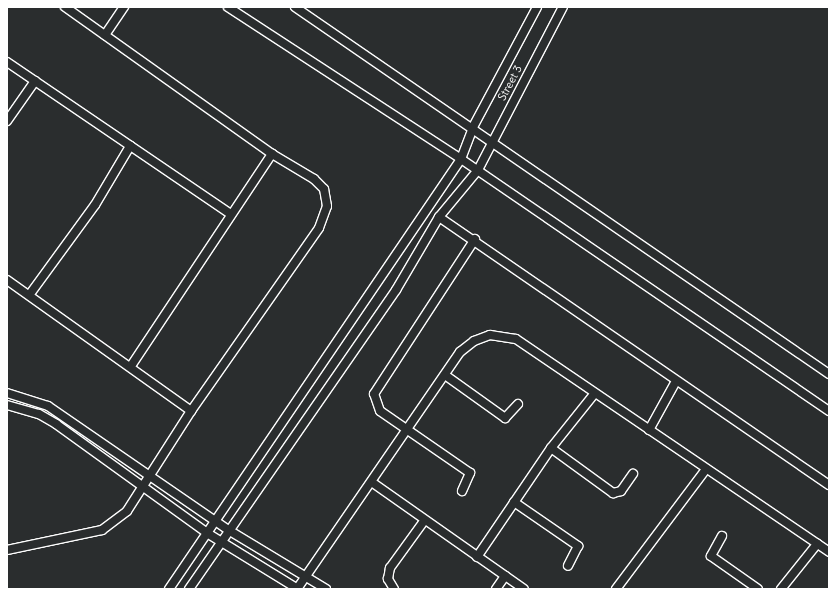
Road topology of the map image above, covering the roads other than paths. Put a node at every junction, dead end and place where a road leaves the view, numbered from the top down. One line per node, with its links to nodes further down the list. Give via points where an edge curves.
1 (65, 7): 7 (street)
2 (124, 7): 7 (street)
3 (228, 7): 15 (street)
4 (295, 7): 11 (street)
5 (537, 7): 11 (street, Street 3)
6 (563, 7): 12 (street, Street 3)
7 (105, 35): 14 (street)
8 (7, 62): 9 (street)
9 (35, 81): 10 (street); 13 (street)
10 (7, 121)
11 (473, 127): 12 (street); 15 (street, Street 3)
12 (493, 140): 16 (street, Street 3); 23 (street)
13 (130, 146): 17 (street); 21 (street, via 95,205)
14 (272, 154): 17 (street); 30 (street, via 314,179 324,189 327,206 325,217)
15 (461, 159): 16 (street); 43 (street, Street 3)
16 (478, 170): 18 (street, Street 3); 31 (street)
17 (231, 214): 22 (street)
18 (439, 217): 19 (street); 45 (street, Street 3, via 396,290)
19 (475, 239): 25 (street); 33 (street, via 376,388 374,400 380,411)
20 (7, 280): 21 (street)
21 (30, 294): 22 (street, via 66,324)
22 (131, 366): 30 (street)
23 (829, 374)
24 (445, 375): 26 (street, via 466,346 482,337 499,335 516,339); 28 (street, via 505,418); 33 (street)
25 (676, 381): 32 (street); 39 (street)
26 (595, 392): 32 (street); 34 (street)
27 (7, 393): 37 (street, via 48,406)
28 (518, 404)
29 (7, 405): 40 (street, via 39,414 56,424)
30 (191, 411): 37 (street)
31 (829, 411)
32 (649, 430): 35 (street)
33 (407, 432): 38 (street); 41 (street, via 470,473)
34 (551, 448): 36 (street, via 613,493 622,491); 42 (street)
35 (706, 469): 49 (street); 63 (street)
36 (633, 474)
37 (149, 476): 40 (street); 43 (street)
38 (373, 483): 44 (street); 54 (street)
39 (829, 485)
40 (144, 486): 46 (street); 50 (street, via 127,511 102,530)
41 (462, 491)
42 (514, 502): 52 (street); 53 (street, via 578,546)
43 (215, 521): 45 (street); 46 (street, Street 3)
44 (424, 521): 52 (street); 60 (street, via 390,568 388,579)
45 (230, 531): 48 (street, Street 3); 54 (street)
46 (207, 533): 48 (street); 56 (street, Street 3)
47 (722, 536): 64 (street, via 711,556)
48 (221, 542): 57 (street, Street 3); 58 (street)
49 (817, 544): 51 (street); 65 (street)
50 (7, 550)
51 (829, 552)
52 (477, 557): 55 (street)
53 (568, 566)
54 (306, 575): 58 (street); 59 (street)
55 (506, 576): 61 (street); 62 (street)
56 (169, 589)
57 (189, 589)
58 (297, 589)
59 (326, 589)
60 (394, 589)
61 (496, 589)
62 (524, 589)
63 (616, 589)
64 (758, 589)
65 (781, 589)

